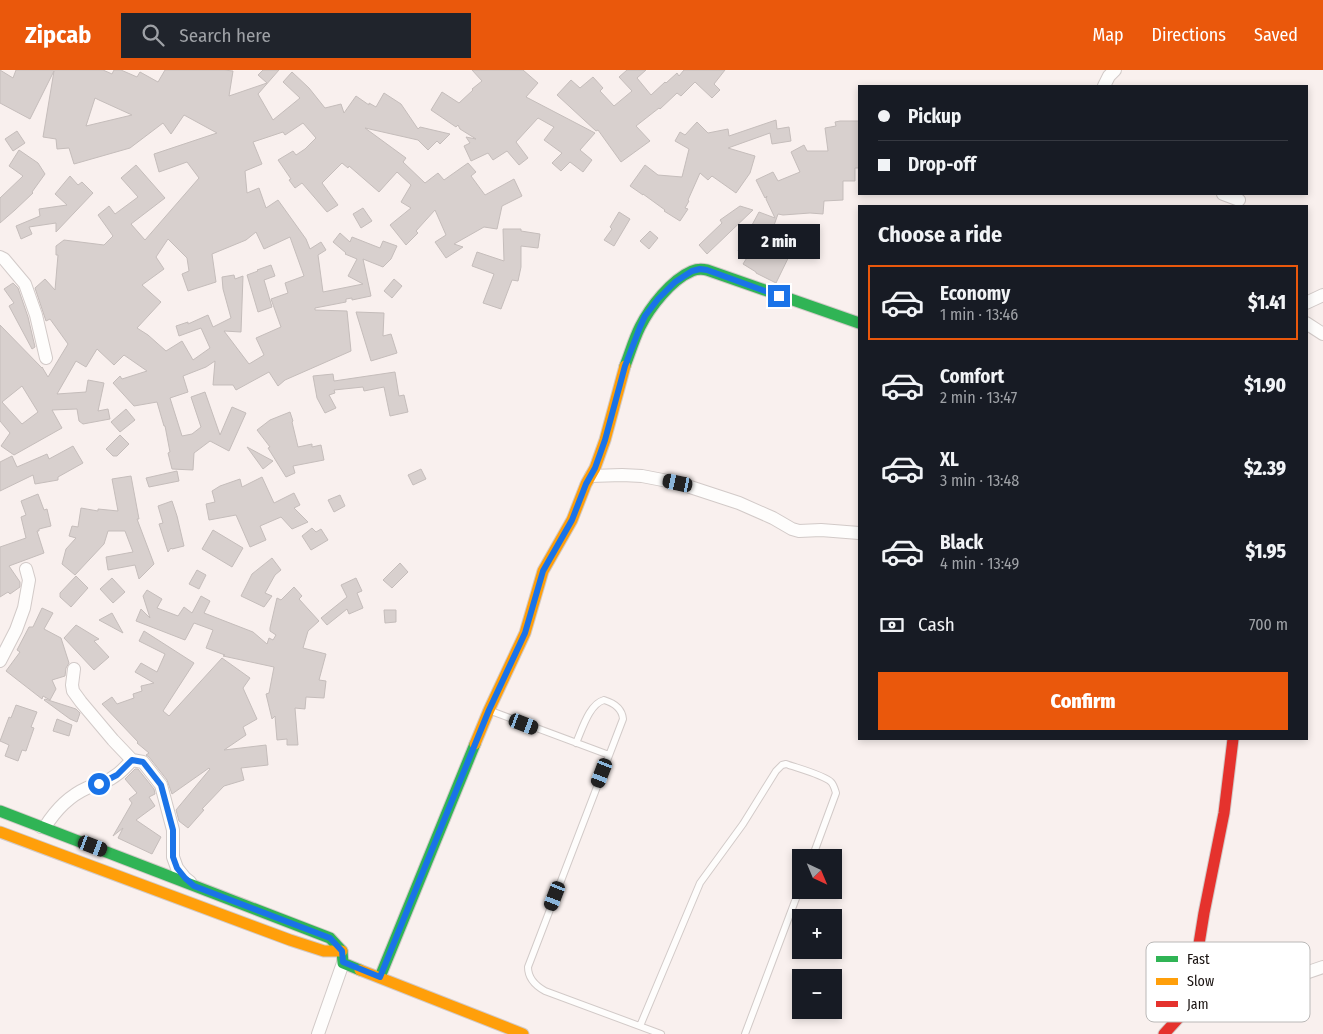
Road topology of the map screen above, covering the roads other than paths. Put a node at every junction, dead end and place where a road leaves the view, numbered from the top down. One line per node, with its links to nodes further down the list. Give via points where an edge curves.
1 (1115, 70): 2 (street)
2 (1104, 85)
3 (1226, 195): 4 (street)
4 (1239, 200)
5 (0, 256): 11 (street, via 25,284)
6 (1323, 295): 7 (street)
7 (1308, 302)
8 (858, 323): 12 (street, via 707,270 692,271 683,276 666,290 645,316 627,358 605,440)
9 (1308, 324): 10 (street)
10 (1323, 334)
11 (46, 358)
12 (591, 476): 13 (street, via 642,476 678,483 739,504 799,531); 17 (street, via 572,520 543,571 525,633)
13 (858, 533)
14 (26, 570): 15 (street, via 29,580 24,608)
15 (0, 661)
16 (74, 669): 21 (street, via 73,691)
17 (489, 710): 19 (lane); 33 (street)
18 (1233, 740): 29 (street, via 1224,813)
19 (576, 744): 20 (lane); 20 (lane, via 591,710 604,700 622,712)
20 (609, 755): 35 (lane, via 528,972 533,982 545,991)
21 (132, 760): 24 (street, via 109,780 70,798 45,827); 27 (street, via 143,762 161,785 173,830 173,857 177,868)
22 (0, 811): 23 (street)
23 (16, 817): 24 (street); 25 (street)
24 (41, 827): 27 (street)
25 (4, 833): 30 (street)
26 (815, 849): 35 (lane, via 836,794 834,788 825,778 782,765 700,883)
27 (194, 886): 30 (street, via 330,938)
28 (796, 899): 39 (lane)
29 (1200, 942)
30 (343, 957): 33 (street); 36 (street)
31 (1323, 967): 32 (street)
32 (1310, 971)
33 (380, 977): 37 (street)
34 (1175, 1022): 40 (street)
35 (640, 1026): 38 (lane)
36 (318, 1034)
37 (523, 1034)
38 (661, 1034)
39 (745, 1034)
40 (1164, 1034)

